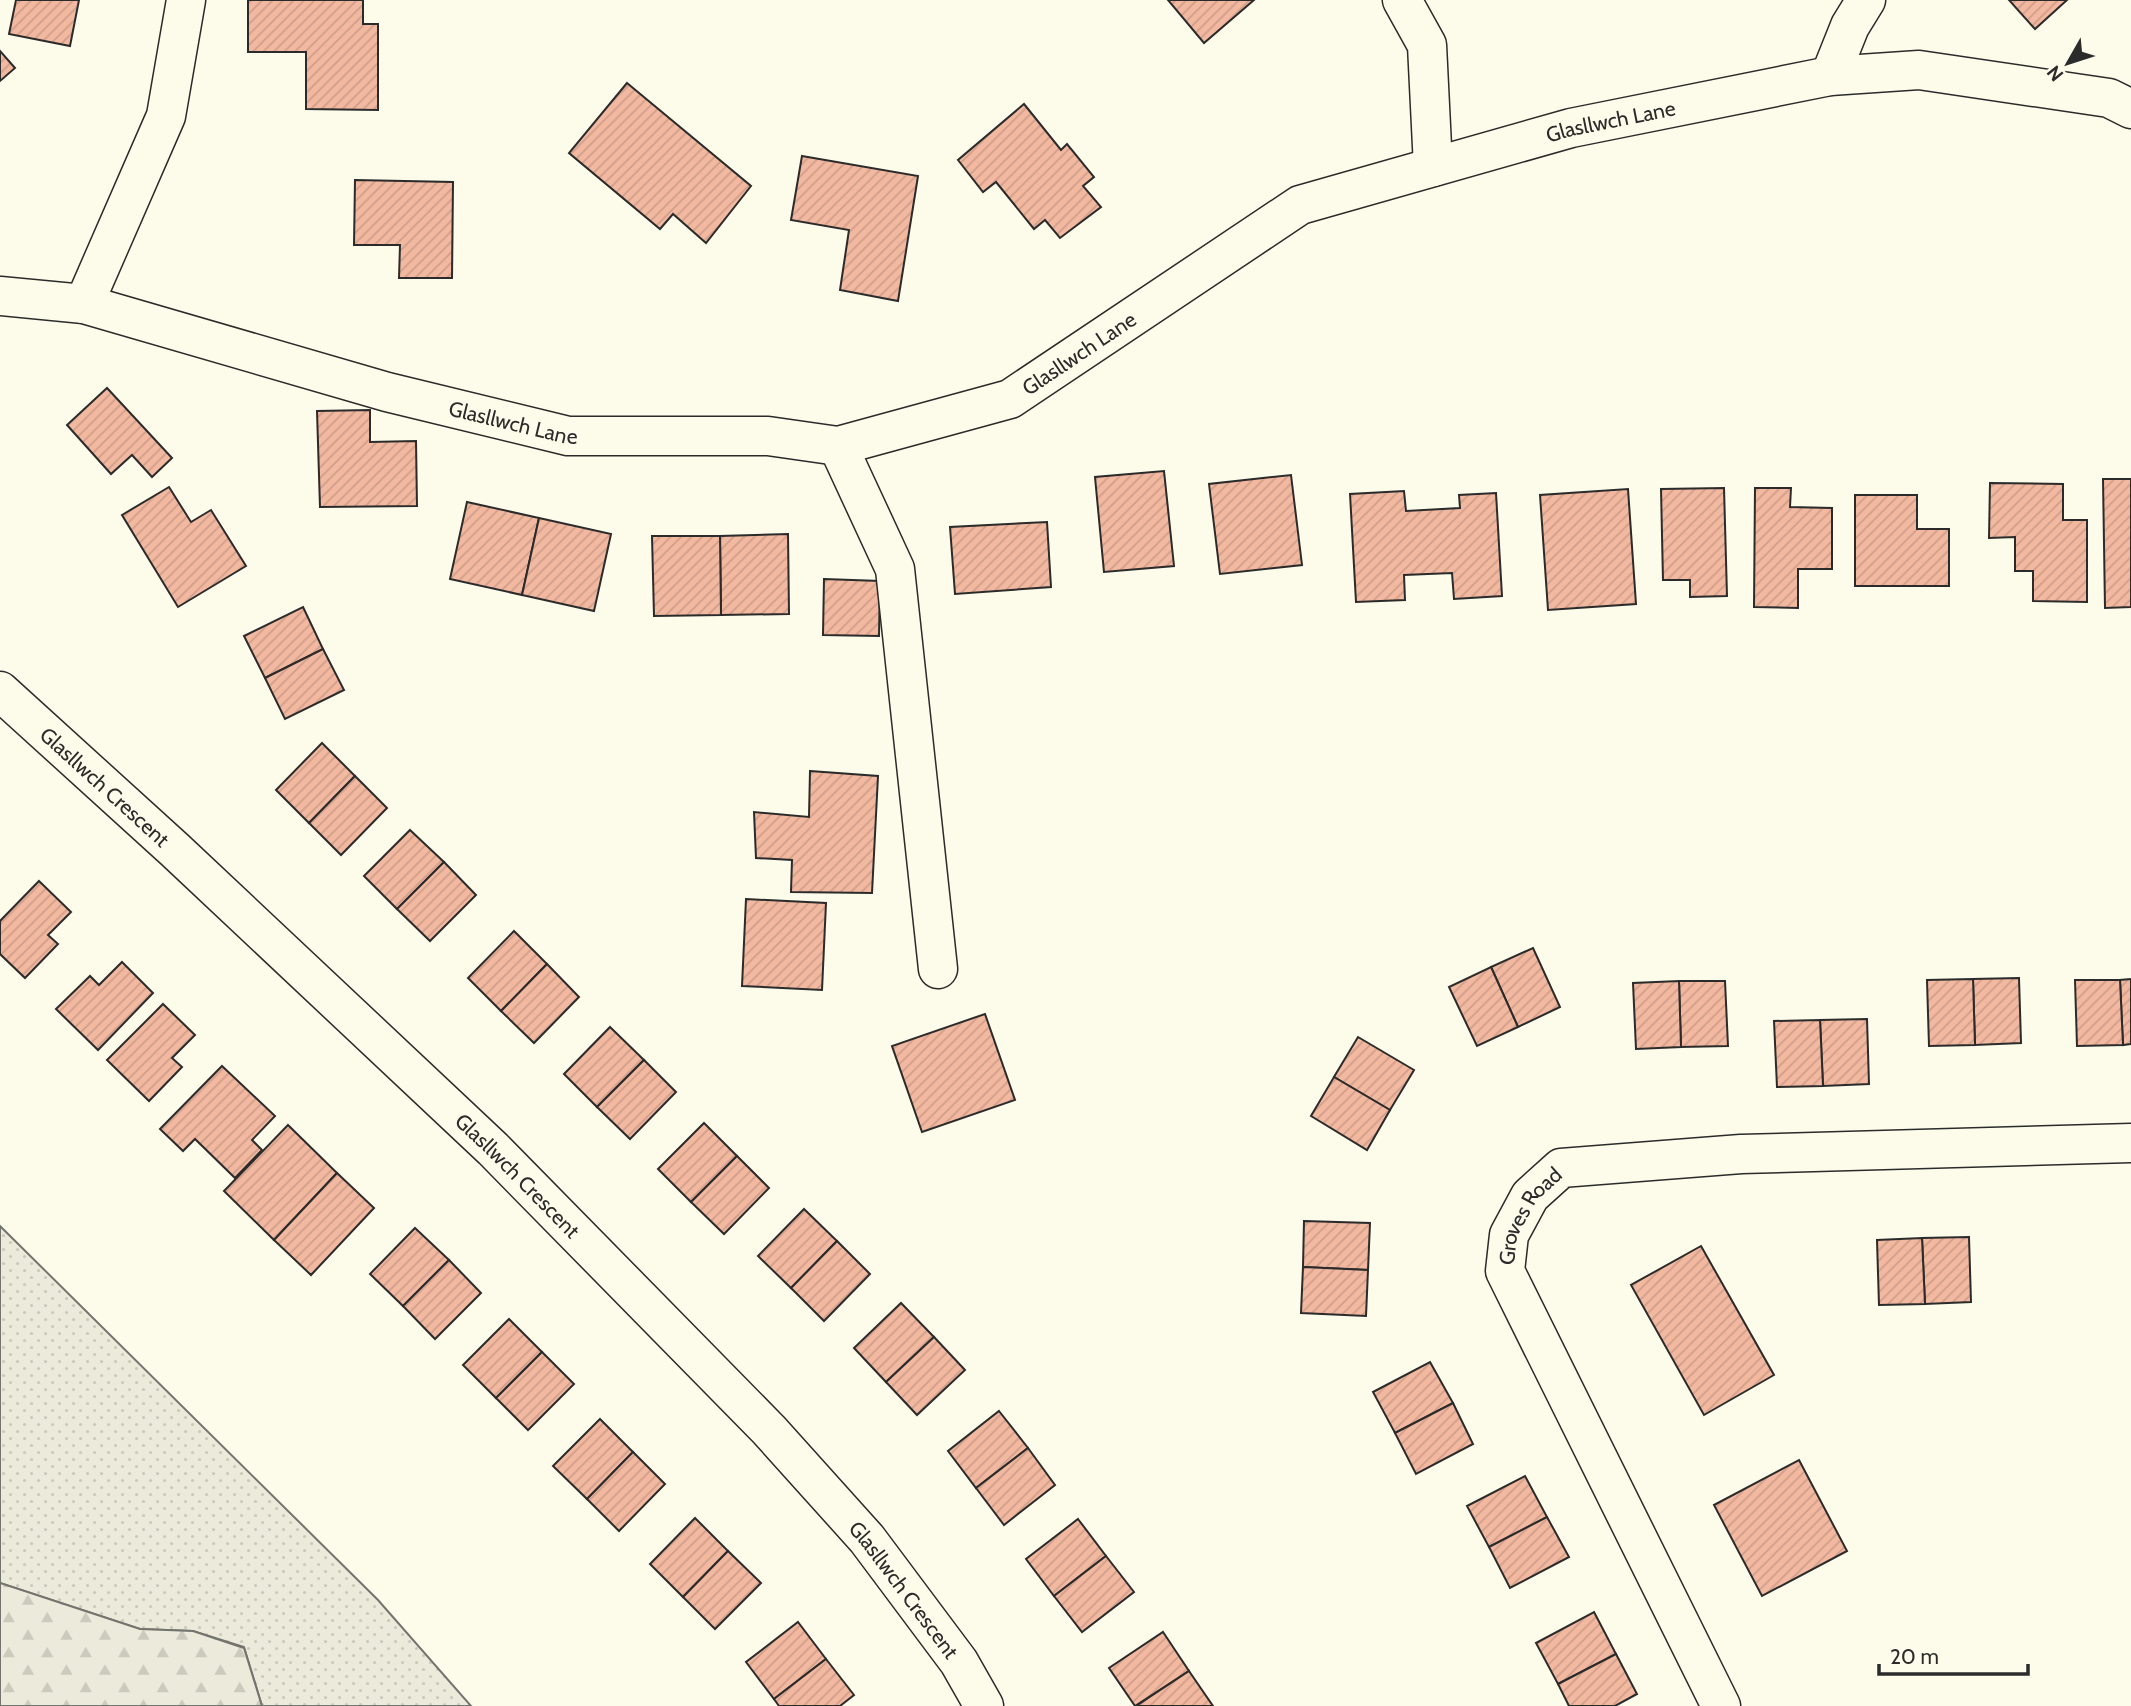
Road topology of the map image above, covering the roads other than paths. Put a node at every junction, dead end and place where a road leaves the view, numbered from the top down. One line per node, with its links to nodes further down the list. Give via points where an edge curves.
1 (187, 0): 8 (street, via 166,116)
2 (1402, 0): 6 (street, via 1427,45)
3 (1866, 0): 4 (street)
4 (1830, 76): 5 (street, Glasllwch Lane, via 1919,70 2109,98); 6 (street, Glasllwch Lane, via 1571,128)
5 (2131, 109)
6 (1433, 167): 9 (street, Glasllwch Lane, via 1300,205 1010,399)
7 (0, 296): 8 (street, Glasllwch Lane)
8 (84, 304): 9 (street, Glasllwch Lane, via 387,392 568,436 768,436)
9 (838, 446): 11 (street, via 895,569)
10 (0, 691): 13 (street, Glasllwch Crescent, via 493,1149 769,1430 867,1539 959,1662)
11 (937, 969)
12 (2131, 1143): 14 (street, Groves Road, via 1741,1154 1561,1168 1530,1196 1509,1235 1505,1271)
13 (984, 1706)
14 (1721, 1706)

